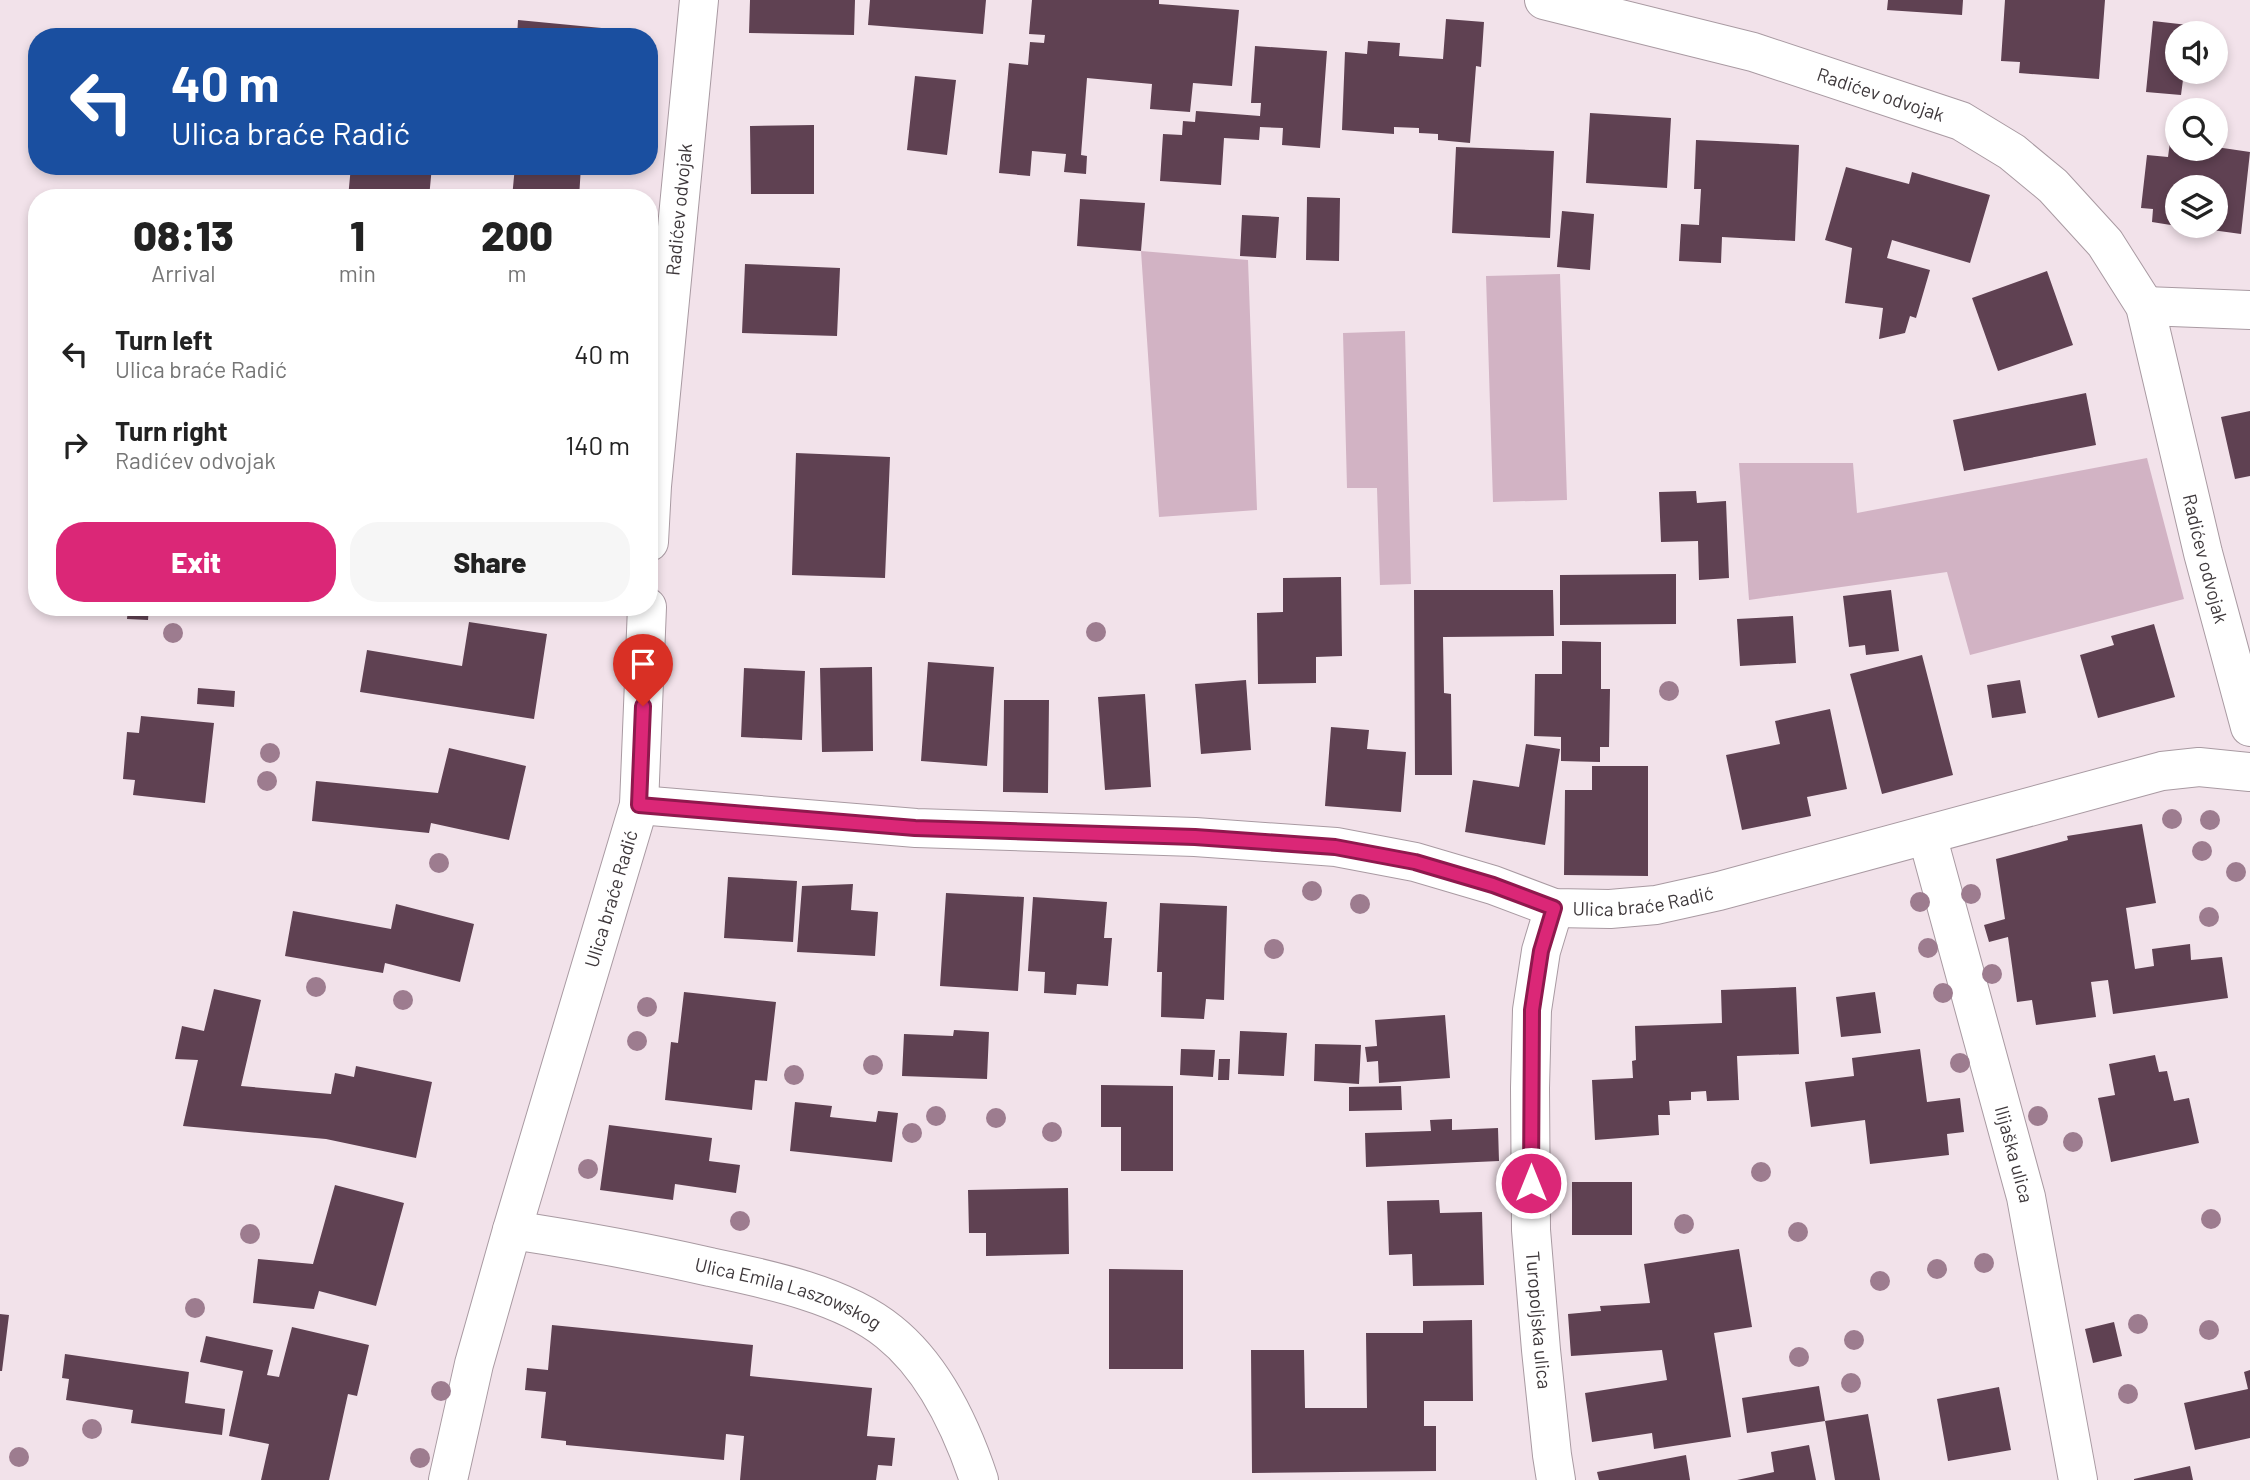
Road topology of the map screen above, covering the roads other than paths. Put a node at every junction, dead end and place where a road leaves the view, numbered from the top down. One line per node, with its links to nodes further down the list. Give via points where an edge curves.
1 (699, 0): 5 (street, Radićev odvojak)
2 (1544, 0): 3 (street, Radićev odvojak, via 1753,52 1961,121 2012,152 2053,186 2105,243)
3 (2145, 306): 4 (street); 7 (street, Radićev odvojak)
4 (2250, 310)
5 (658, 421)
6 (647, 616): 9 (street)
7 (2250, 727)
8 (2250, 772): 10 (street, Ulica braće Radić, via 2162,771)
9 (639, 805): 11 (street, Ulica braće Radić, via 915,828 1195,837 1335,847 1415,862); 12 (street, Ulica braće Radić)
10 (1927, 835): 11 (street, Ulica braće Radić, via 1656,905); 16 (street, Ilijaška ulica, via 2026,1197)
11 (1554, 908): 15 (street, Turopoljska ulica, via 1541,951 1532,1010 1530,1088 1531,1230)
12 (512, 1230): 13 (street, Ulica braće Radić, via 474,1364); 14 (street, Ulica Emila Laszowskog, via 659,1255 773,1281 838,1303 888,1331 914,1355 957,1424)
13 (448, 1480)
14 (979, 1480)
15 (1556, 1480)
16 (2078, 1480)

